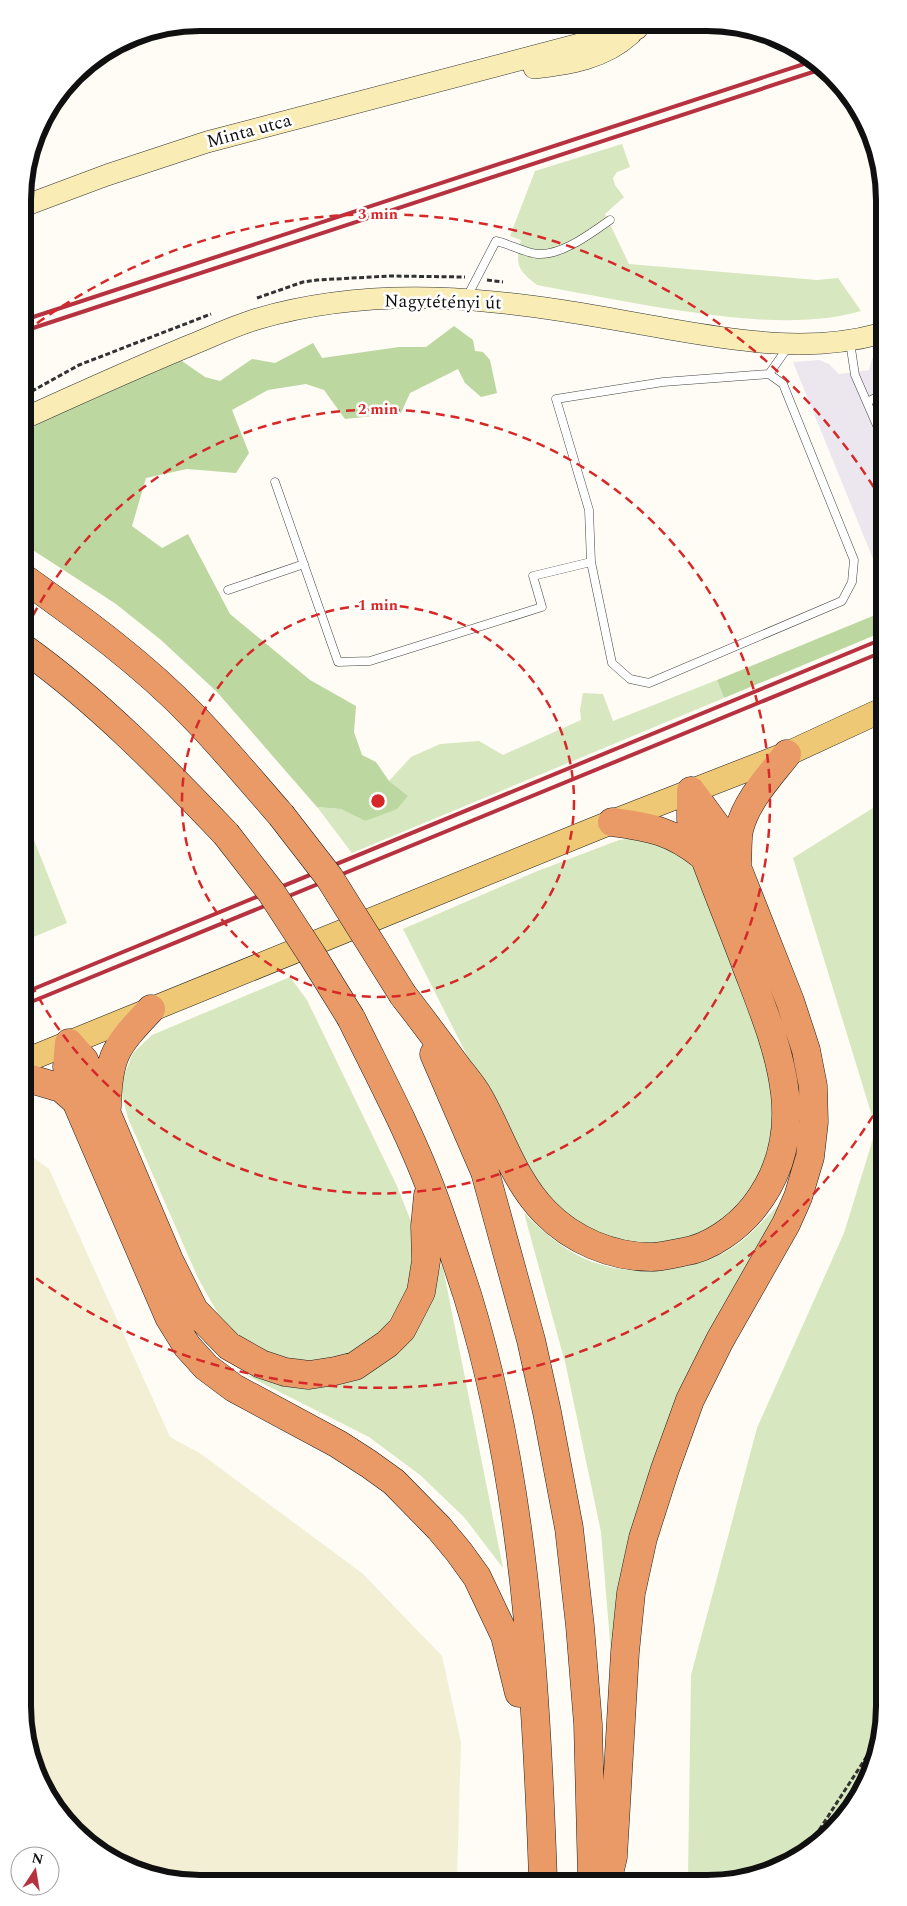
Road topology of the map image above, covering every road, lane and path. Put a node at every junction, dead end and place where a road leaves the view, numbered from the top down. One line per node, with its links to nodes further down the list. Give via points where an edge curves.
1 (634, 31): 2 (main road, Minta utca, via 610,50 587,59 536,68 479,71 207,142)
2 (32, 203)
3 (610, 220): 4 (lane, via 581,240 554,252 538,254 496,241)
4 (466, 300): 7 (main road, Nagytétényi út, via 563,310 724,338); 11 (main road, Nagytétényi út, via 341,302 256,319)
5 (876, 335): 6 (main road, Nagytétényi út)
6 (850, 340): 7 (main road, Nagytétényi út); 10 (lane, via 854,375)
7 (790, 344): 8 (lane)
8 (769, 374): 14 (lane, via 663,382 556,399 590,510); 14 (lane, via 783,384 854,560 852,582 842,601 650,683 630,679 612,663)
9 (876, 398): 10 (lane)
10 (867, 402): 12 (lane)
11 (32, 415)
12 (876, 423)
13 (275, 482): 15 (lane)
14 (591, 562): 15 (lane, via 533,576 542,607 370,661 338,662)
15 (304, 564): 17 (lane)
16 (32, 584): 26 (highway, bridge, via 107,640 193,716 281,815 329,877)
17 (228, 590)
18 (32, 654): 33 (highway, bridge, via 102,709 166,771 226,834 270,892 351,1018)
19 (876, 713): 21 (main road)
20 (876, 725): 21 (main road)
21 (797, 749): 22 (main road); 25 (highway, via 760,789 746,810 739,830)
22 (691, 791): 23 (main road); 24 (highway, via 691,820); 25 (highway, via 718,828)
23 (612, 822): 24 (highway, via 648,827 674,836); 27 (main road)
24 (703, 856): 26 (highway, via 774,1039 784,1078 787,1115 775,1174 744,1220 716,1240 689,1251 652,1257 628,1255 576,1237 544,1212 509,1159 478,1096)
25 (737, 867): 39 (highway, via 790,1000 806,1050 813,1086 814,1122 810,1157 786,1224 690,1400 643,1538 631,1593 613,1857)
26 (403, 995): 38 (highway, via 429,1042 485,1172 531,1340 547,1412 569,1528 580,1626 588,1724)
27 (151, 1009): 28 (main road); 32 (highway, via 128,1033 112,1059)
28 (69, 1043): 29 (main road); 31 (highway, via 67,1067); 32 (highway, via 84,1060)
29 (31, 1058)
30 (31, 1079): 31 (highway, via 61,1088)
31 (76, 1101): 34 (highway, via 169,1317 187,1346 206,1367 234,1388 369,1464 400,1488 439,1528 477,1578 505,1636 519,1693)
32 (106, 1113): 33 (highway, via 194,1310 229,1346 261,1364 285,1372 309,1375 355,1366 387,1344 402,1329 421,1292 426,1261)
33 (429, 1184): 34 (highway, via 467,1295 497,1410 518,1530)
34 (538, 1738): 37 (highway)
35 (869, 1753): 36 (path)
36 (816, 1834)
37 (543, 1875)
38 (592, 1875)
39 (609, 1875)

